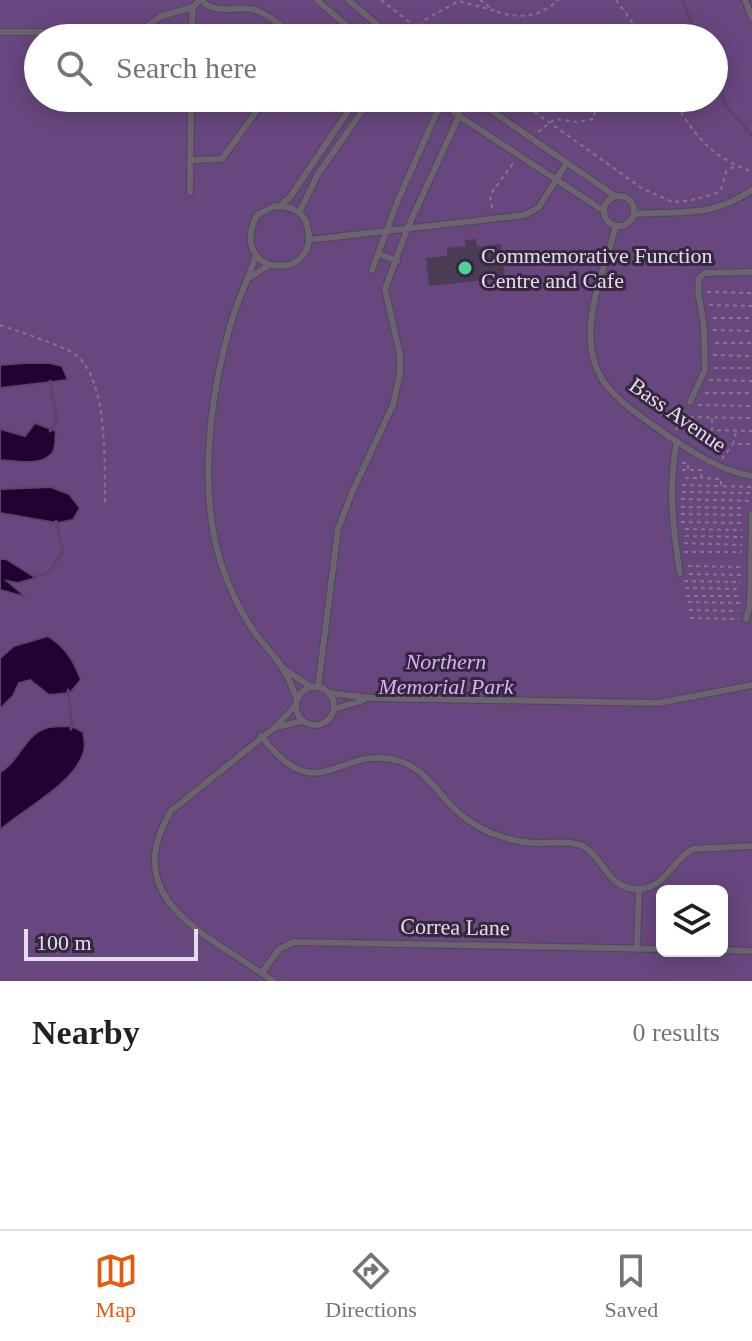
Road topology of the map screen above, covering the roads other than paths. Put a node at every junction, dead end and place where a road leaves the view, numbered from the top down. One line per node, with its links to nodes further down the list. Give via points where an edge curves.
1 (200, 0): 5 (lane); 9 (lane, via 215,8 253,9)
2 (317, 0): 10 (lane)
3 (348, 0): 11 (lane)
4 (745, 0): 6 (lane)
5 (193, 7): 7 (lane); 8 (lane)
6 (752, 18)
7 (150, 24)
8 (192, 24)
9 (276, 24)
10 (345, 24)
11 (376, 24)
12 (0, 32): 13 (lane)
13 (24, 32)
14 (191, 112): 23 (lane)
15 (256, 112): 23 (lane, via 222,159)
16 (348, 112): 29 (lane)
17 (361, 112): 31 (lane, via 318,174)
18 (436, 112): 35 (lane)
19 (455, 112): 22 (lane)
20 (459, 112): 22 (lane)
21 (493, 112): 24 (lane)
22 (459, 116): 25 (lane); 34 (lane)
23 (191, 160): 27 (lane)
24 (566, 164): 25 (lane); 28 (lane)
25 (556, 180): 30 (lane); 34 (lane, via 535,211 525,215)
26 (752, 190): 32 (lane, via 712,209)
27 (190, 192)
28 (615, 196): 30 (lane); 32 (lane, via 630,199)
29 (280, 206): 31 (lane); 37 (lane, via 257,215 251,232)
30 (604, 211): 33 (lane)
31 (299, 213): 36 (lane)
32 (635, 214): 33 (lane, via 626,225)
33 (616, 226): 45 (lane, Bass Avenue, via 592,317 592,352 608,388)
34 (408, 227): 35 (lane); 39 (lane)
35 (387, 229): 36 (lane); 38 (lane)
36 (308, 240): 40 (lane, via 297,261)
37 (256, 254): 40 (lane); 43 (lane)
38 (378, 254): 39 (lane); 41 (lane)
39 (397, 261): 57 (lane, via 385,289 400,373 393,405 338,529)
40 (268, 266): 43 (lane)
41 (372, 270)
42 (752, 272): 44 (lane, via 705,273 699,278 705,367)
43 (250, 277): 55 (lane, via 233,316 220,375 208,490 227,580 253,629)
44 (690, 402)
45 (675, 440): 46 (lane, Bass Avenue, via 717,466); 53 (lane, via 674,507)
46 (752, 476)
47 (752, 512): 48 (lane)
48 (752, 523): 49 (lane)
49 (752, 530): 50 (lane)
50 (751, 537): 51 (lane)
51 (751, 545): 52 (lane)
52 (751, 552): 54 (lane)
53 (681, 573)
54 (749, 593)
55 (284, 669): 57 (lane); 60 (lane)
56 (752, 685): 59 (lane, via 659,703)
57 (315, 688): 58 (lane); 60 (lane)
58 (329, 693): 59 (lane); 61 (lane)
59 (372, 698): 61 (lane)
60 (297, 702): 62 (lane); 63 (lane)
61 (334, 709): 62 (lane, via 325,723 313,726)
62 (303, 721): 63 (lane)
63 (274, 728): 64 (lane)
64 (261, 736): 66 (lane, via 283,762 300,770 328,772 374,758 404,763 485,830 519,841 583,846 613,880); 71 (lane, via 171,811 153,858 163,895 174,910)
65 (752, 846): 66 (lane, via 693,849 665,879)
66 (639, 889): 67 (lane)
67 (637, 948): 68 (lane, Correa Lane); 71 (lane, Correa Lane, via 294,942 279,949)
68 (656, 949)
69 (728, 950): 70 (lane)
70 (752, 951)
71 (262, 973): 72 (lane)
72 (273, 981)

